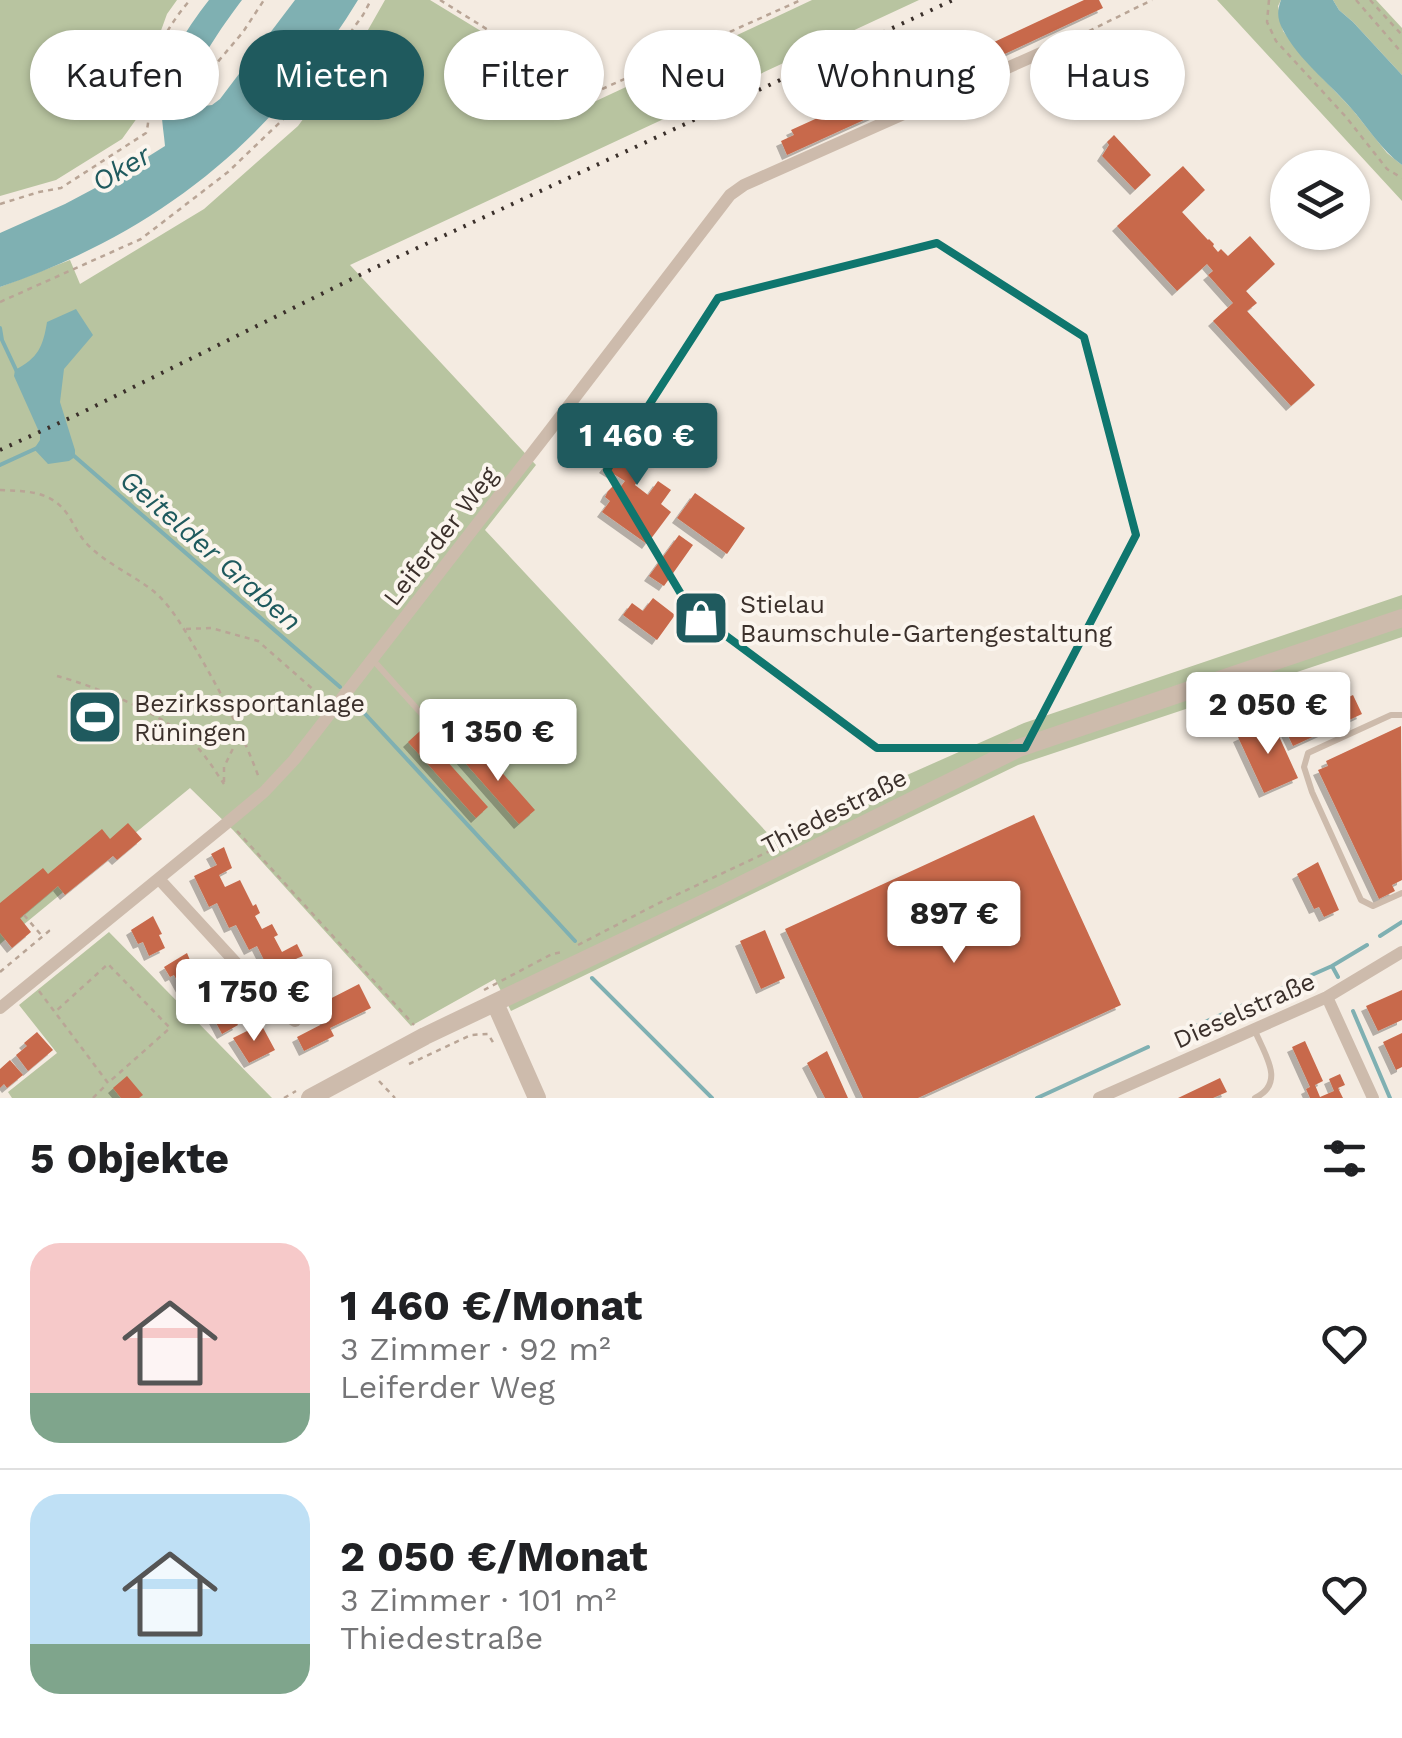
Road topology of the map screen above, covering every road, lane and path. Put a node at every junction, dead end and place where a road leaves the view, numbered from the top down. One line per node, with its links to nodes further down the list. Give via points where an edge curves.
1 (190, 0): 16 (path, via 153,60 146,133 62,188)
2 (264, 0): 14 (path)
3 (372, 0): 17 (path, via 298,105 228,172 141,238)
4 (440, 0): 5 (path, via 590,94)
5 (801, 0)
6 (1152, 0): 10 (path)
7 (1269, 0): 15 (path, via 1267,22 1276,41)
8 (1356, 0): 12 (path)
9 (1370, 0): 11 (path)
10 (1091, 30)
11 (1402, 35)
12 (1402, 53)
13 (1030, 58): 21 (street, Leiferder Weg, via 730,195)
14 (219, 60)
15 (1402, 178)
16 (0, 204)
17 (0, 302)
18 (0, 490): 20 (path, via 54,500 86,543 160,597)
19 (1402, 618): 38 (street, Thiedestraße, via 1019,748)
20 (184, 630): 23 (path, via 211,628 258,641); 25 (path)
21 (373, 660): 23 (street, Leiferder Weg); 26 (lane)
22 (57, 676): 25 (path, via 163,721 199,748 224,784 224,767)
23 (335, 709): 27 (street, Leiferder Weg)
24 (1402, 715): 30 (lane, via 1308,753 1304,767 1360,900 1373,906)
25 (240, 733): 27 (path)
26 (448, 743)
27 (264, 792): 28 (street, Leiferder Weg)
28 (228, 822): 29 (street, Leiferder Weg); 42 (path)
29 (159, 879): 36 (street, Leiferder Weg); 41 (street)
30 (1402, 893)
31 (24, 915): 33 (path)
32 (47, 929): 33 (path)
33 (42, 937): 35 (path)
34 (1402, 952): 37 (street, Dieselstraße)
35 (0, 972)
36 (32, 981): 39 (street, Leiferder Weg); 40 (path)
37 (1327, 998): 43 (street, Dieselstraße); 54 (street)
38 (495, 1003): 49 (street, Thiedestraße); 51 (street)
39 (0, 1008)
40 (55, 1012): 47 (path); 47 (path, via 108,964 170,1028)
41 (295, 1022)
42 (415, 1026)
43 (1255, 1031): 52 (street, Dieselstraße); 53 (lane, via 1273,1075)
44 (496, 1046): 45 (path, via 488,1034 471,1035)
45 (398, 1069)
46 (388, 1074): 50 (path, via 378,1079)
47 (108, 1083): 48 (path)
48 (94, 1098)
49 (310, 1098)
50 (395, 1098)
51 (537, 1098)
52 (1100, 1098)
53 (1255, 1098)
54 (1373, 1098)

